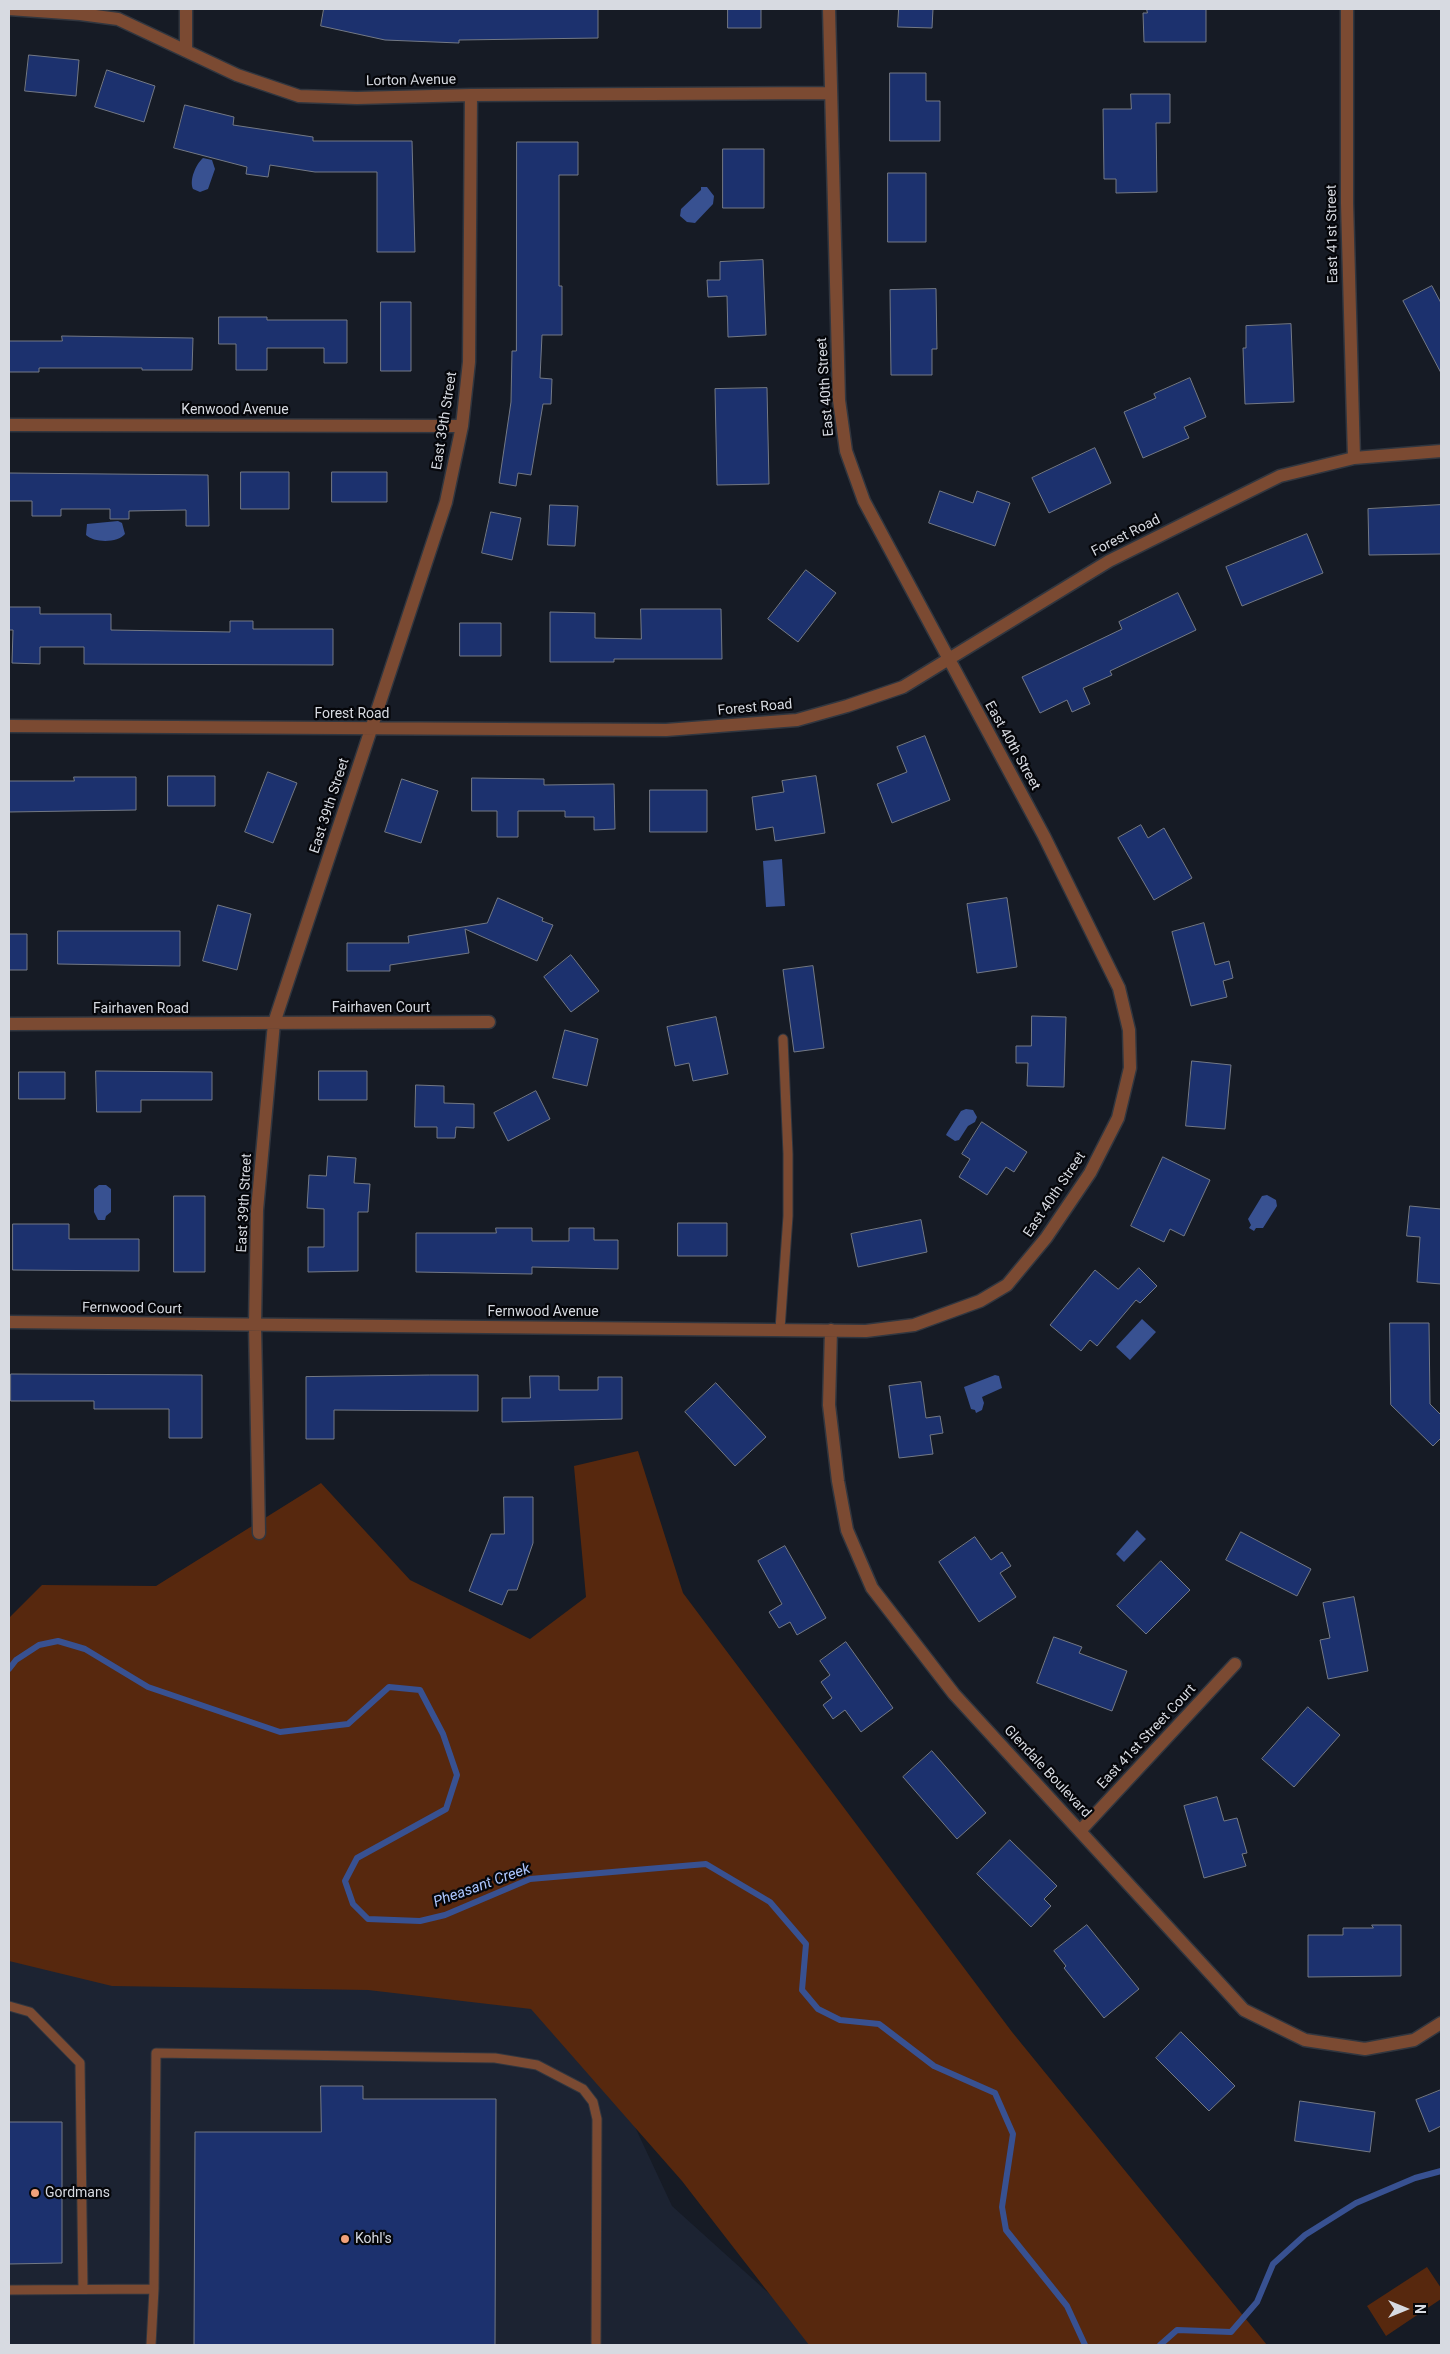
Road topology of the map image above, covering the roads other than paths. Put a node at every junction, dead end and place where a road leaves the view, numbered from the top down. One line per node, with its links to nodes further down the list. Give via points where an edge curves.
1 (9, 9): 5 (street, Lorton Avenue, via 118,20)
2 (186, 9): 5 (street)
3 (828, 9): 6 (street, East 40th Street)
4 (1348, 9): 11 (street, East 41st Street, via 1347,203)
5 (186, 51): 7 (street, Lorton Avenue, via 237,75 299,96)
6 (830, 93): 7 (street, Lorton Avenue); 12 (street, East 40th Street, via 839,400 846,451 864,501)
7 (471, 95): 9 (street, East 39th Street, via 469,362)
8 (9, 425): 9 (street, Kenwood Avenue)
9 (462, 426): 14 (street, East 39th Street, via 446,502)
10 (1441, 451): 11 (street, Forest Road)
11 (1354, 458): 12 (street, Forest Road, via 1280,476 1108,561)
12 (948, 659): 14 (street, Forest Road, via 903,687 797,720 666,730); 22 (street, East 40th Street, via 1044,836 1119,988 1129,1030 1130,1068 1118,1118 1090,1173 1046,1238 1006,1286 980,1301 914,1325 866,1331)
13 (9, 726): 14 (street, Forest Road)
14 (371, 729): 16 (street, East 39th Street)
15 (489, 1022): 16 (street, Fairhaven Court)
16 (274, 1023): 17 (street, Fairhaven Road); 20 (street, East 39th Street, via 257,1210)
17 (9, 1024)
18 (782, 1039): 21 (lane, via 788,1208)
19 (9, 1322): 20 (street, Fernwood Court)
20 (255, 1325): 21 (street, Fernwood Avenue); 23 (street, East 39th Street)
21 (780, 1329): 22 (street, Fernwood Avenue)
22 (831, 1330): 25 (street, Glendale Boulevard, via 829,1405 838,1481 847,1530 872,1588 954,1694)
23 (259, 1533)
24 (1236, 1664): 25 (street, East 41st Street Court)
25 (1080, 1831): 27 (street, Glendale Boulevard, via 1244,2010 1305,2040 1365,2048 1414,2040)
26 (9, 2006): 28 (lane, via 30,2012 80,2063)
27 (1441, 2023)
28 (83, 2289): 29 (lane); 30 (lane)
29 (154, 2289): 31 (lane); 32 (lane, via 156,2053 495,2058 537,2066 583,2089 594,2102 597,2119)
30 (9, 2290)
31 (151, 2345)
32 (596, 2345)

